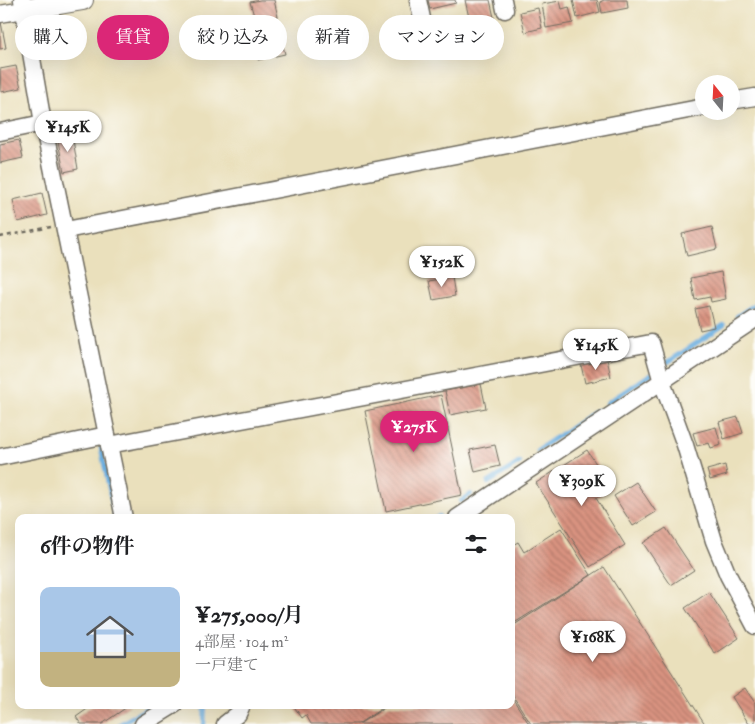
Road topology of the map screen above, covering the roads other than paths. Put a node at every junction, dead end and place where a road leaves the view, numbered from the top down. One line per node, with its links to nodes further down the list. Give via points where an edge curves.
1 (82, 0): 3 (street)
2 (418, 0): 5 (street)
3 (23, 5): 4 (street); 9 (street)
4 (0, 14)
5 (421, 15)
6 (755, 97): 7 (street)
7 (740, 100)
8 (695, 109): 11 (street)
9 (44, 123): 10 (street); 11 (street)
10 (0, 132)
11 (65, 227): 14 (street)
12 (755, 319): 13 (street)
13 (662, 382): 14 (street, via 651,343); 17 (street); 18 (street, via 714,540)
14 (108, 440): 15 (street); 16 (street)
15 (0, 456)
16 (123, 514)
17 (463, 514)
18 (755, 626)
19 (164, 709): 21 (street)
20 (240, 709): 22 (street)
21 (143, 724)
22 (225, 724)

